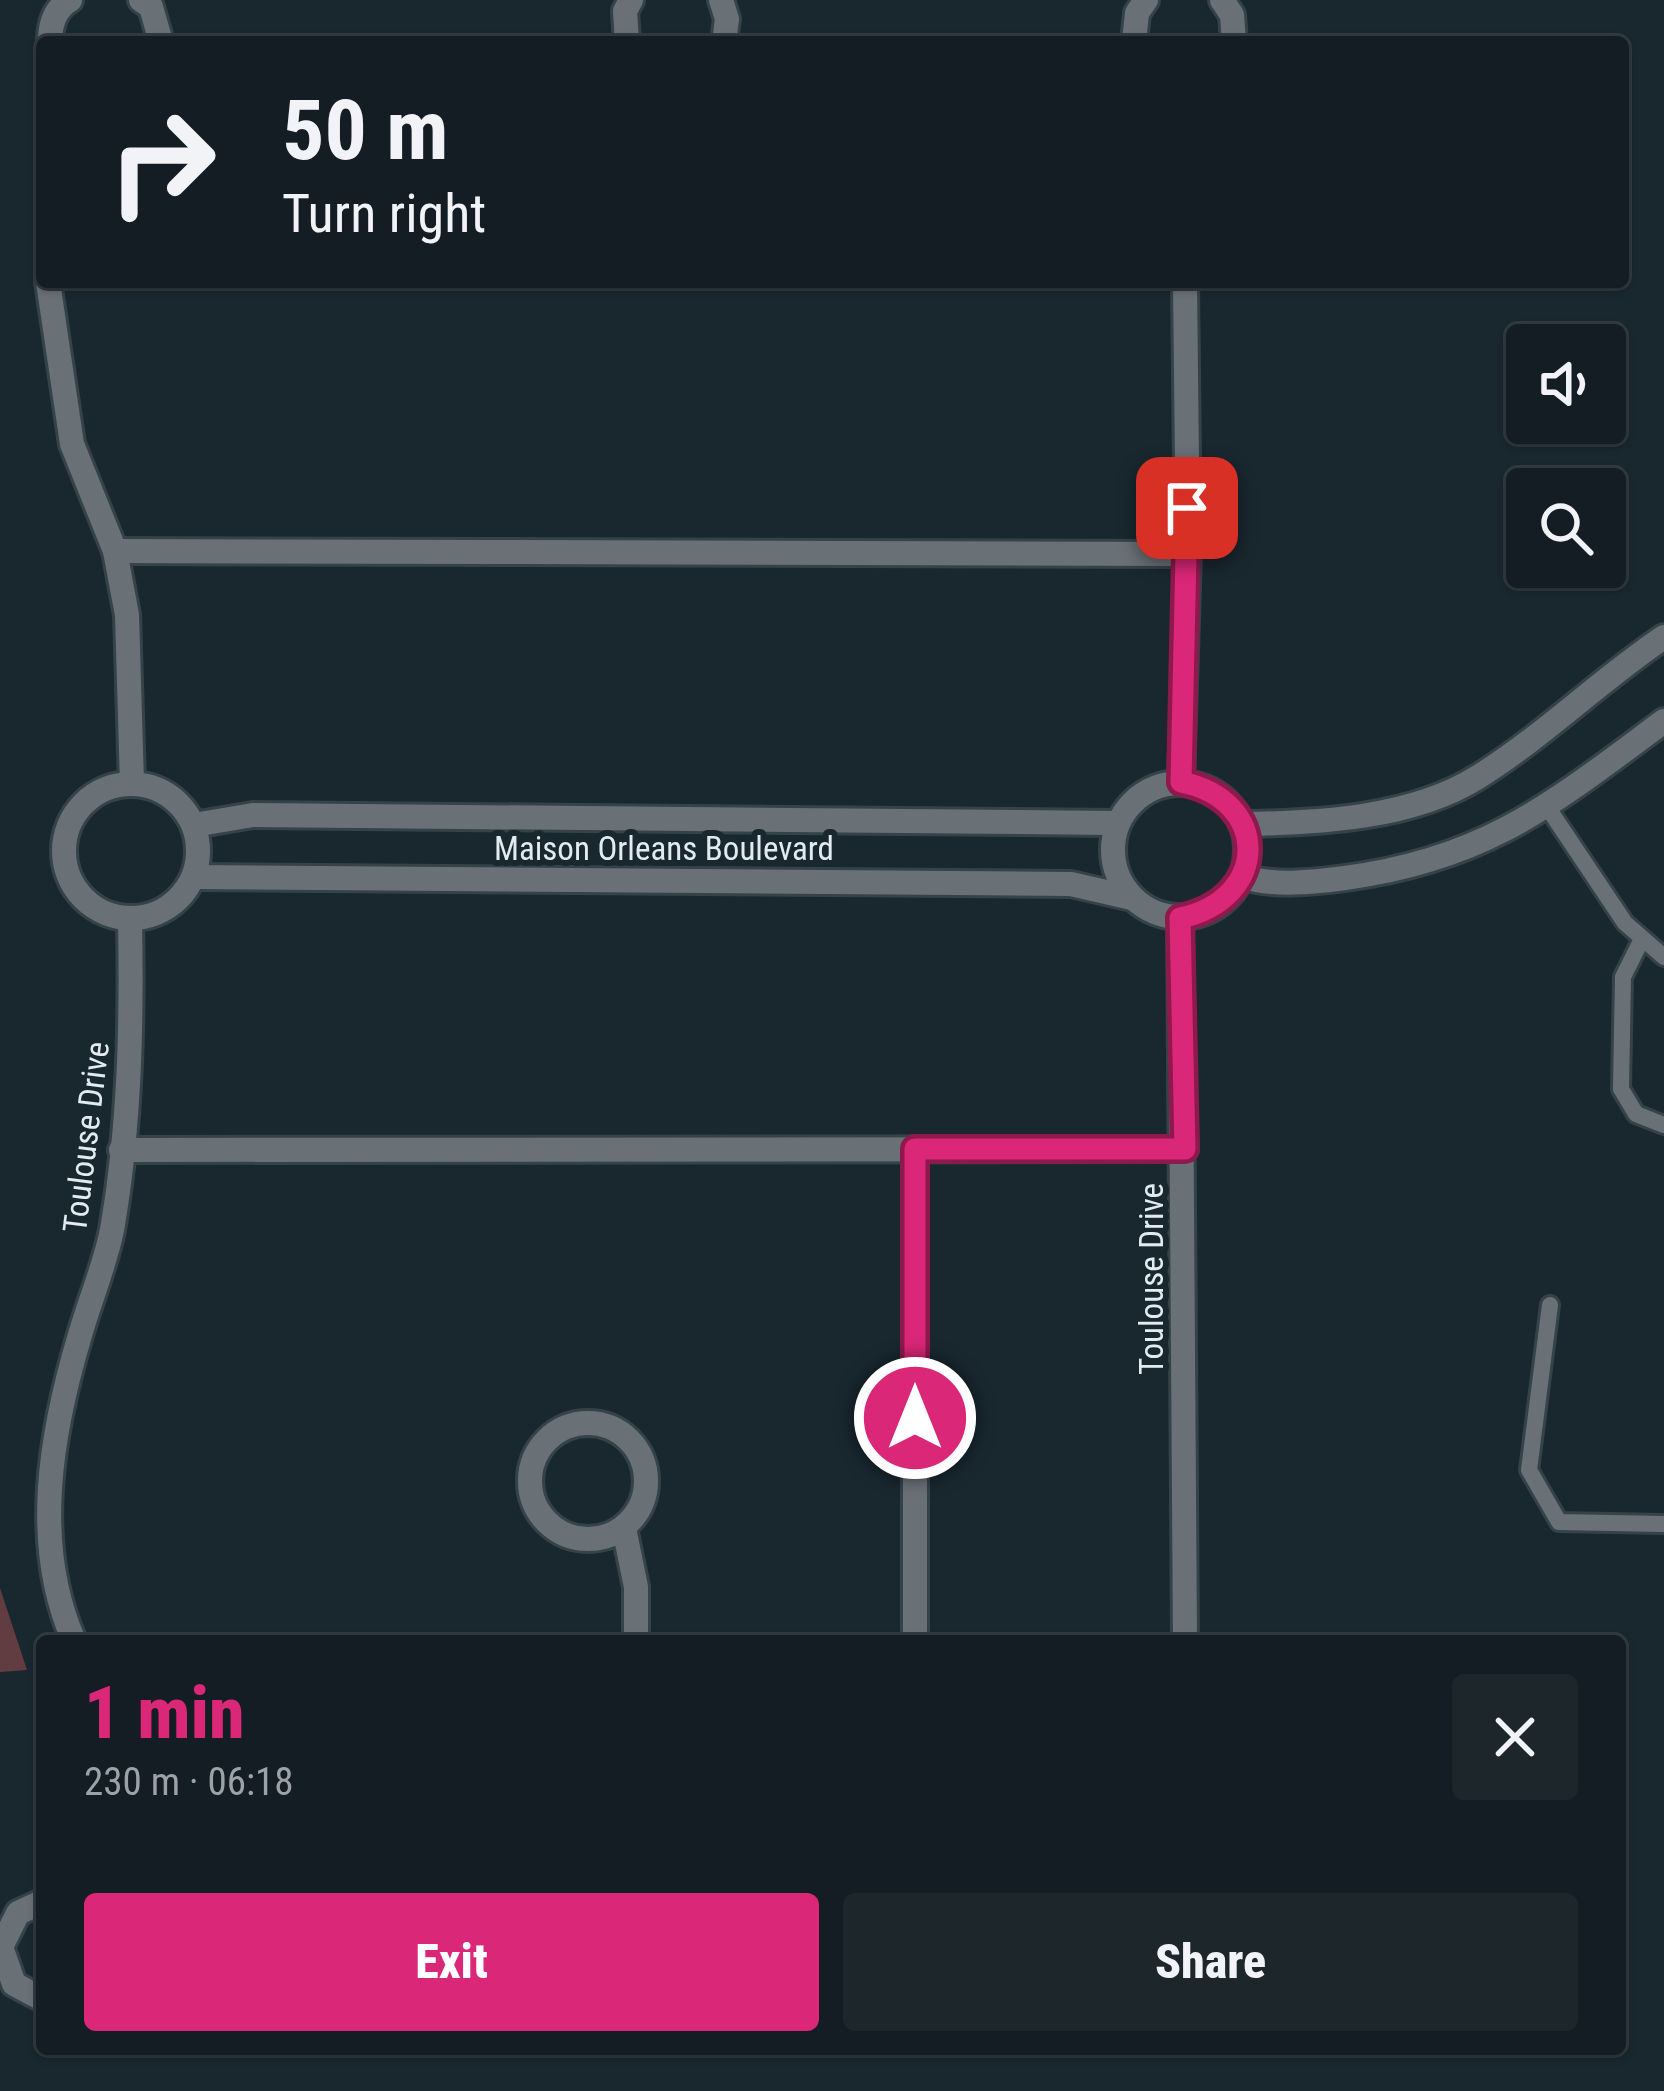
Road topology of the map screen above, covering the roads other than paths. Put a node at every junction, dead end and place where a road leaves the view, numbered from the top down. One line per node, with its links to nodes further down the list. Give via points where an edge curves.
1 (70, 0): 7 (street)
2 (141, 0): 8 (street)
3 (631, 0): 9 (street)
4 (721, 0): 10 (street)
5 (1146, 0): 11 (street)
6 (1222, 0): 12 (street)
7 (50, 36)
8 (159, 36)
9 (627, 36)
10 (724, 36)
11 (1135, 36)
12 (1234, 36)
13 (49, 288): 15 (street, via 72,444)
14 (1185, 288): 16 (street)
15 (115, 551): 16 (street); 20 (street, via 127,615)
16 (1187, 554): 19 (street)
17 (1664, 637): 23 (street, via 1476,779 1320,823)
18 (1664, 721): 21 (street)
19 (1181, 782): 22 (street, via 1132,801); 23 (street, via 1207,787)
20 (132, 783): 24 (street, via 158,788); 28 (street, via 83,802 63,850 82,898 104,914)
21 (1546, 806): 25 (street, via 1485,844 1409,869 1322,881); 30 (lane)
22 (1118, 823): 24 (street, Maison Orleans Boulevard, via 253,815); 27 (street, via 1112,849)
23 (1244, 824): 25 (street)
24 (194, 825): 26 (street)
25 (1244, 876): 29 (street, via 1206,913)
26 (194, 877): 27 (street, Maison Orleans Boulevard, via 1071,884); 28 (street, via 156,914)
27 (1132, 898): 29 (street, Maison Orleans Boulevard)
28 (130, 918): 35 (street, Toulouse Drive, via 133,1055)
29 (1180, 918): 34 (street, Toulouse Drive)
30 (1642, 939): 31 (lane); 32 (lane, via 1623,977 1621,1089 1636,1114)
31 (1664, 957)
32 (1664, 1125)
33 (915, 1149): 34 (street); 35 (street); 41 (street)
34 (1185, 1149): 42 (street, Toulouse Drive)
35 (121, 1150): 39 (street, Toulouse Drive, via 111,1233 53,1438 48,1510)
36 (1550, 1305): 37 (lane, via 1529,1470 1559,1522)
37 (1664, 1524)
38 (624, 1528): 38 (street, via 646,1481 629,1440 588,1422 547,1439 529,1480 546,1522 587,1539); 40 (street)
39 (71, 1635)
40 (636, 1635)
41 (915, 1635)
42 (1185, 1635)
43 (36, 1905): 44 (street, via 18,1913 1,1948 14,1984)
44 (36, 1996)

